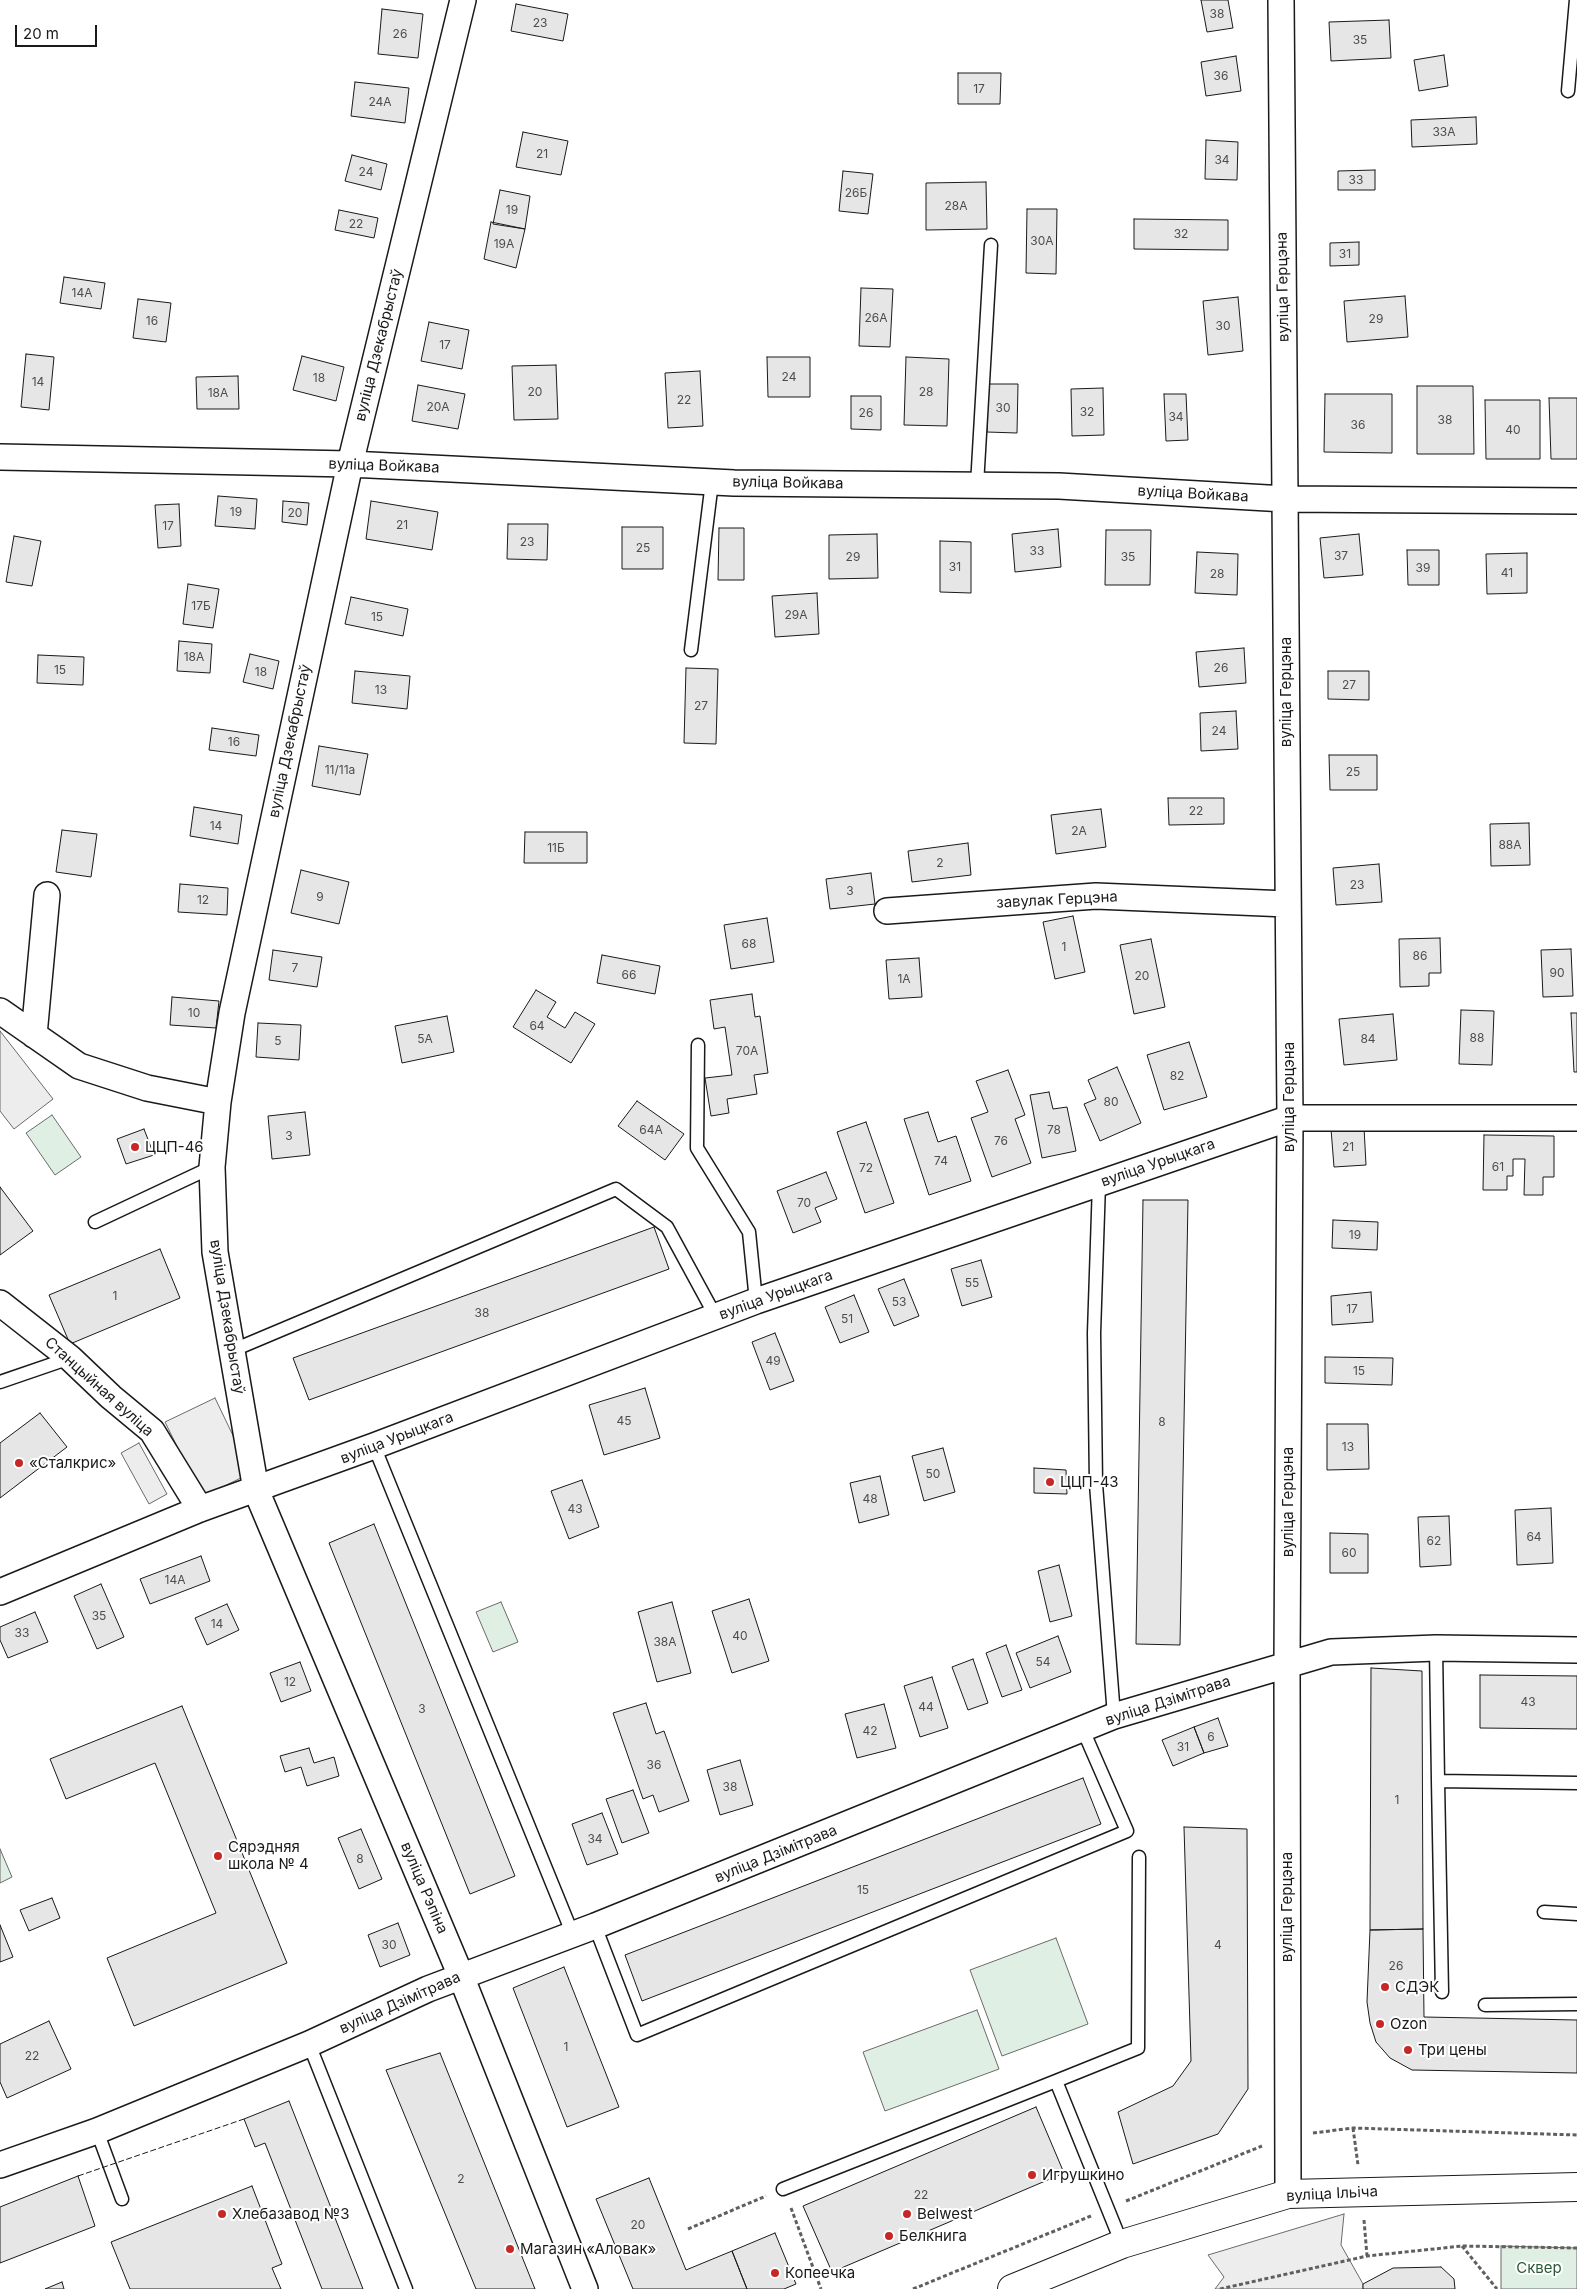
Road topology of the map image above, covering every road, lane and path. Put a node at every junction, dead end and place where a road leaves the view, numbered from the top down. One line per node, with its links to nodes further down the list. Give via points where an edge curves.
1 (463, 0): 7 (street, вуліца Дзекабрыстаў)
2 (1281, 0): 10 (street, вуліца Герцэна)
3 (1576, 0): 4 (lane)
4 (1568, 91)
5 (991, 245): 9 (lane)
6 (0, 457): 7 (street, вуліца Войкава)
7 (350, 464): 8 (street, вуліца Войкава); 19 (street, вуліца Дзекабрыстаў, via 232,1013)
8 (712, 482): 9 (street, вуліца Войкава); 12 (lane)
9 (977, 485): 10 (street, вуліца Войкава, via 1060,486)
10 (1285, 499): 11 (street, вуліца Войкава); 14 (street, вуліца Герцэна)
11 (1577, 501)
12 (691, 650)
13 (47, 895): 17 (street)
14 (1287, 904): 15 (street, завулак Герцэна, via 1096,896); 20 (street, вуліца Герцэна)
15 (888, 911)
16 (0, 1011): 17 (street)
17 (34, 1035): 19 (street, via 79,1066 147,1088)
18 (698, 1045): 25 (lane, via 697,1148 749,1232)
19 (218, 1102): 22 (street, вуліца Дзекабрыстаў)
20 (1290, 1118): 21 (street, вуліца Урыцкага); 23 (street, вуліца Урыцкага); 37 (street, вуліца Герцэна)
21 (1577, 1118)
22 (212, 1167): 24 (lane); 28 (street, вуліца Дзекабрыстаў, via 215,1252)
23 (1099, 1183): 25 (street, вуліца Урыцкага); 38 (lane, via 1094,1333 1096,1484)
24 (95, 1222)
25 (756, 1301): 27 (street, вуліца Урыцкага)
26 (0, 1304): 29 (street, Станцыйная вуліца)
27 (716, 1317): 28 (lane, via 667,1227 616,1189); 31 (street, вуліца Урыцкага)
28 (231, 1351): 32 (street, вуліца Дзекабрыстаў)
29 (70, 1358): 30 (lane); 33 (street, Станцыйная вуліца, via 152,1431)
30 (0, 1382)
31 (374, 1446): 32 (street, вуліца Урыцкага); 45 (lane)
32 (256, 1490): 33 (street, вуліца Урыцкага); 46 (street, вуліца Рэпіна)
33 (200, 1510): 34 (street, вуліца Урыцкага)
34 (0, 1592)
35 (1436, 1648): 36 (street, вуліца Дзімітрава); 37 (street, вуліца Дзімітрава, via 1331,1652); 40 (lane)
36 (1577, 1650)
37 (1287, 1664): 38 (street, вуліца Дзімітрава); 54 (street, вуліца Герцэна)
38 (1114, 1716): 39 (street, вуліца Дзімітрава)
39 (1084, 1730): 45 (street, вуліца Дзімітрава); 45 (lane, via 1127,1831 638,2035)
40 (1438, 1781): 41 (lane); 47 (lane)
41 (1577, 1783)
42 (1139, 1857): 51 (lane, via 1138,2048)
43 (1544, 1912): 44 (lane)
44 (1577, 1914)
45 (584, 1931): 46 (street, вуліца Дзімітрава)
46 (461, 1976): 50 (street, вуліца Дзімітрава); 66 (street, вуліца Рэпіна)
47 (1442, 1992)
48 (1577, 2004): 49 (lane)
49 (1485, 2005)
50 (309, 2044): 52 (street, вуліца Дзімітрава); 65 (lane)
51 (1056, 2081): 57 (lane); 60 (lane)
52 (97, 2131): 55 (street, вуліца Дзімітрава); 59 (lane)
53 (1577, 2135): 54 (path, via 1353,2128)
54 (1286, 2136): 58 (street, вуліца Герцэна); 60 (path)
55 (0, 2165)
56 (1577, 2188): 58 (main road, вуліца Ільіча)
57 (784, 2189): 61 (path); 67 (path)
58 (1288, 2194): 62 (main road, вуліца Ільіча)
59 (122, 2199)
60 (1108, 2209): 62 (lane); 68 (path)
61 (688, 2229)
62 (1122, 2244): 69 (main road, вуліца Ільіча)
63 (1462, 2246): 64 (path); 70 (path, via 1367,2256); 71 (path)
64 (1577, 2248)
65 (406, 2289)
66 (586, 2289)
67 (821, 2289)
68 (913, 2289)
69 (1012, 2289)
70 (1220, 2289)
71 (1497, 2289)

